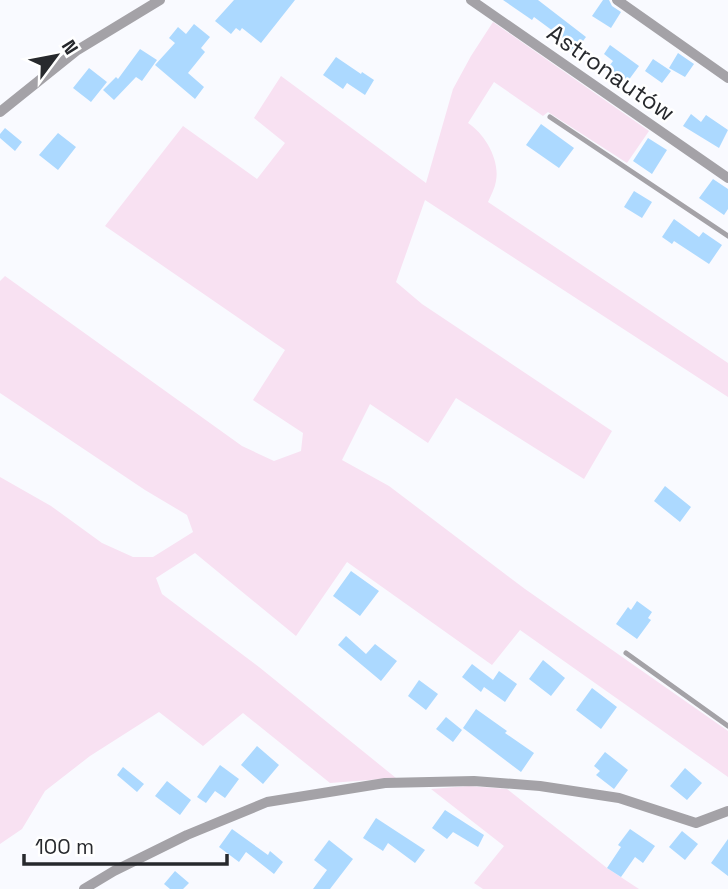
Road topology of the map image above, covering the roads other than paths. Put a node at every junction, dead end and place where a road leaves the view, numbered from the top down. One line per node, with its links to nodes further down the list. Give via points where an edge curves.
1 (160, 0): 5 (street, via 76,51)
2 (471, 0): 7 (street, Astronautów)
3 (617, 0): 4 (street)
4 (728, 78)
5 (0, 112)
6 (550, 117): 8 (lane)
7 (728, 178)
8 (728, 236)
9 (626, 653): 10 (lane)
10 (728, 726)
11 (728, 811): 12 (street, via 696,823 619,798 540,786 474,781 385,783 267,802 187,835)
12 (84, 889)

